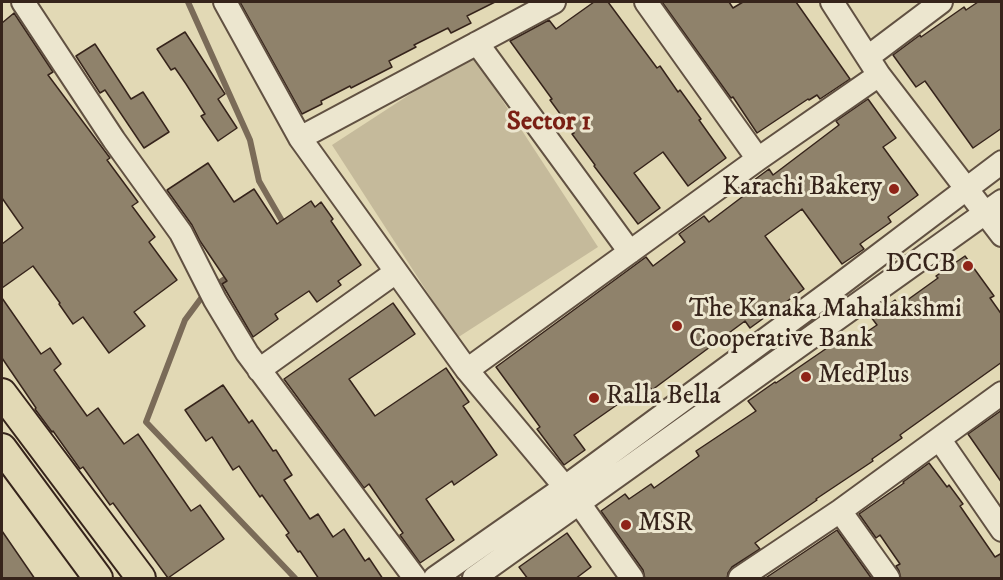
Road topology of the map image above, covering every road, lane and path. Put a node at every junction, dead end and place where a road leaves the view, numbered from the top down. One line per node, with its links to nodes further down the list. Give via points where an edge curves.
1 (23, 2): 18 (street, via 181,233 215,300)
2 (225, 2): 10 (street)
3 (554, 2): 7 (street)
4 (646, 2): 11 (street)
5 (832, 2): 9 (street)
6 (941, 2): 9 (street)
7 (519, 10): 8 (street)
8 (477, 43): 10 (street); 16 (street)
9 (873, 66): 11 (street); 13 (street)
10 (300, 138): 17 (street)
11 (759, 159): 16 (street)
12 (1002, 162): 13 (street)
13 (966, 187): 14 (street); 24 (street)
14 (993, 207): 15 (street); 24 (street)
15 (1002, 235)
16 (630, 252): 19 (street)
17 (396, 272): 18 (street); 19 (street)
18 (259, 370): 29 (street)
19 (466, 370): 24 (street)
20 (2, 393): 27 (main road)
21 (1002, 393): 22 (street)
22 (940, 440): 25 (street); 26 (street)
23 (2, 448): 28 (main road)
24 (572, 495): 30 (street); 31 (street); 32 (street)
25 (840, 511): 33 (street); 34 (street)
26 (1002, 530)
27 (126, 574)
28 (98, 579)
29 (415, 579)
30 (435, 579)
31 (474, 579)
32 (632, 579)
33 (740, 579)
34 (888, 579)

